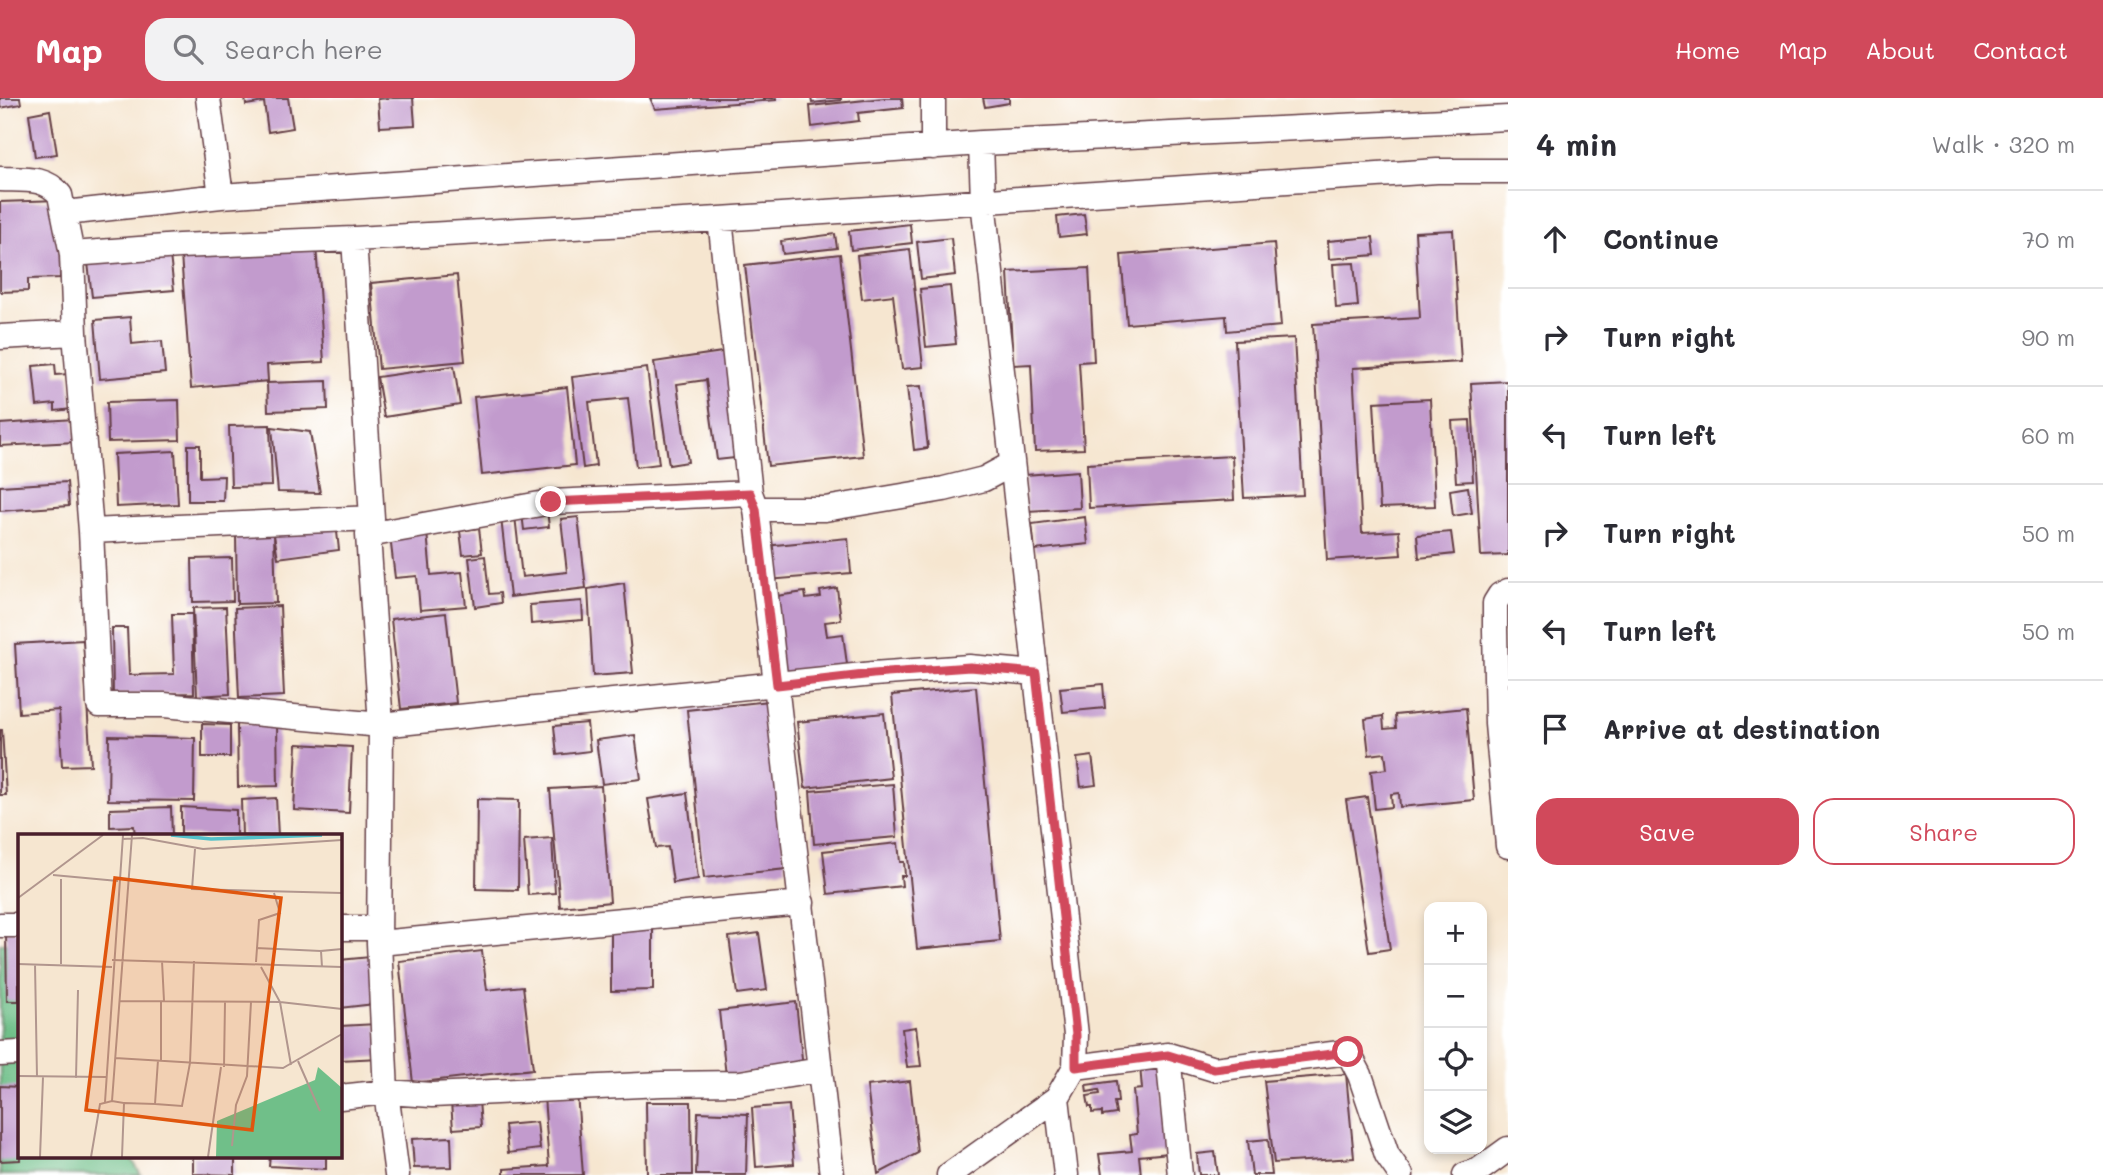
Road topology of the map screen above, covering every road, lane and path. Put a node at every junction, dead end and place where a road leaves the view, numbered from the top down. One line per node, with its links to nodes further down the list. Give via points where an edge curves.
1 (208, 98): 8 (street)
2 (933, 98): 5 (street)
3 (1495, 111): 4 (street)
4 (981, 144): 5 (street); 9 (street)
5 (933, 147): 8 (street)
6 (1508, 171): 9 (street, via 1437,171)
7 (0, 179): 10 (street, via 44,181 55,187)
8 (221, 196): 10 (street)
9 (983, 201): 11 (street); 16 (street)
10 (65, 213): 13 (street)
11 (720, 219): 12 (street); 17 (street)
12 (354, 239): 13 (street); 18 (street)
13 (72, 254): 14 (street)
14 (75, 333): 15 (street); 19 (street)
15 (0, 337)
16 (1012, 464): 17 (street, via 984,479 944,489 825,509); 21 (street)
17 (753, 501): 18 (street, via 551,502); 22 (street)
18 (370, 526): 19 (street); 23 (street)
19 (91, 531): 23 (street, via 99,705 164,705)
20 (1508, 591): 24 (street, via 1495,603 1497,724)
21 (1036, 673): 22 (street, via 970,667); 33 (street)
22 (777, 685): 23 (street); 25 (street)
23 (381, 725): 29 (street)
24 (1508, 846)
25 (802, 903): 29 (street); 34 (street)
26 (0, 925): 27 (street)
27 (18, 925)
28 (341, 928): 29 (street)
29 (379, 936): 35 (street)
30 (18, 1053): 31 (street)
31 (0, 1054)
32 (1168, 1055): 33 (street); 43 (street); 44 (street, via 1214,1069 1348,1052 1387,1156)
33 (1076, 1067): 37 (street)
34 (820, 1070): 35 (street, via 740,1083 432,1095); 40 (street)
35 (386, 1092): 36 (street); 39 (street)
36 (341, 1097)
37 (1057, 1098): 41 (street); 42 (street)
38 (1508, 1149): 45 (street)
39 (397, 1175)
40 (832, 1175)
41 (949, 1175)
42 (1066, 1175)
43 (1180, 1175)
44 (1401, 1175)
45 (1465, 1175)

